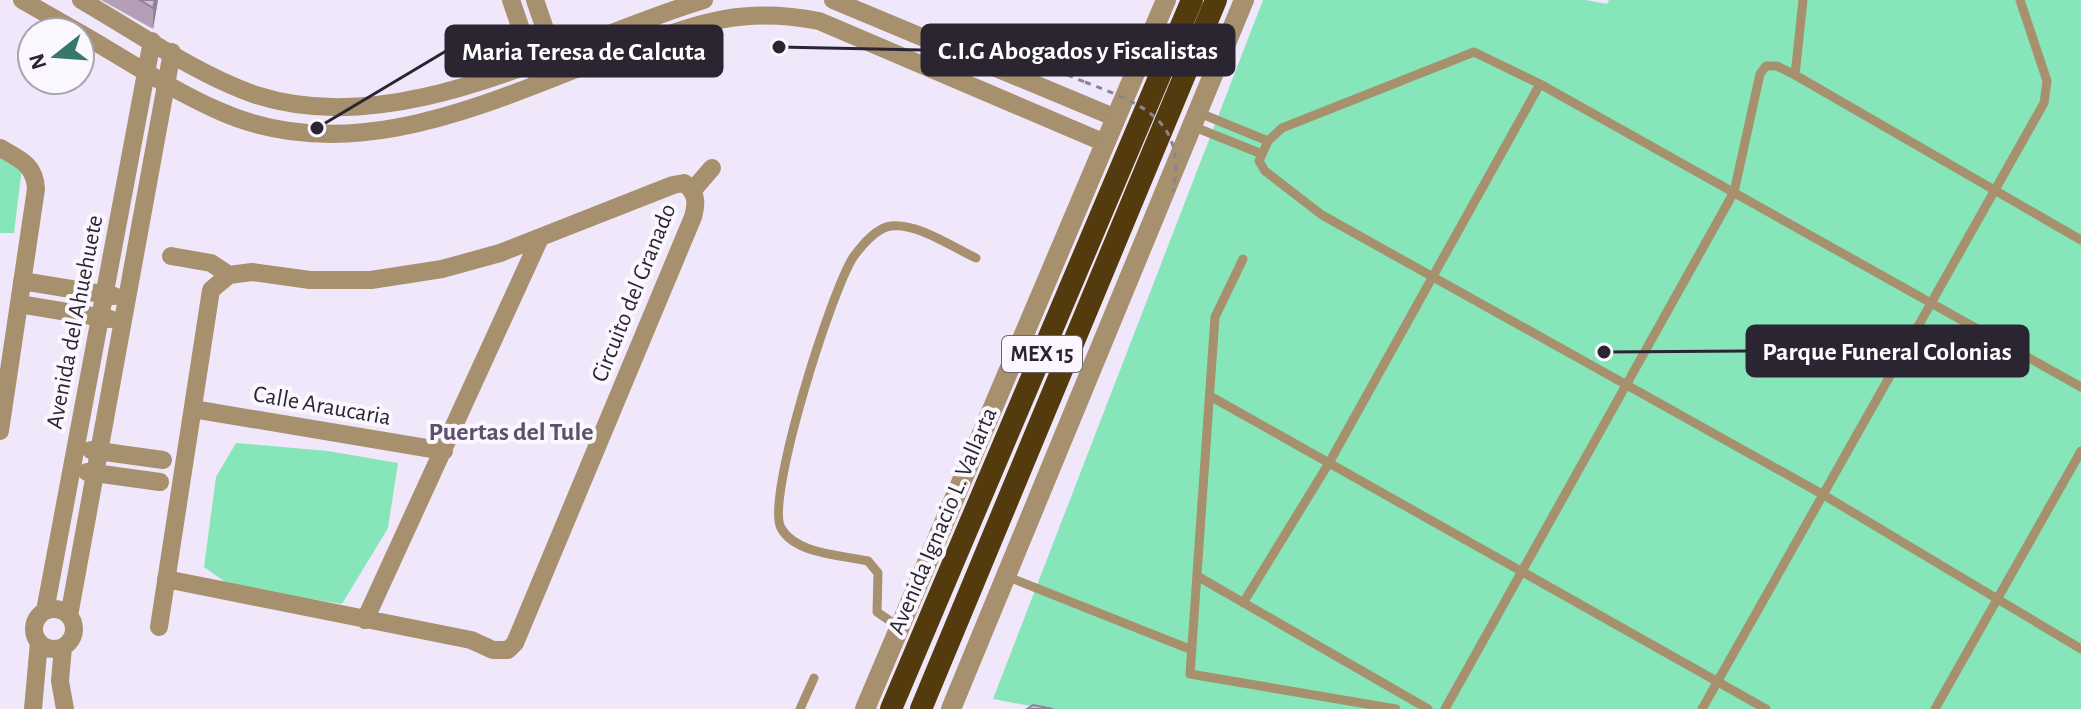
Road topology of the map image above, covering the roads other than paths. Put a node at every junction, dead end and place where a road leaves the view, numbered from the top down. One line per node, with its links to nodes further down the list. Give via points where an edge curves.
1 (22, 0): 14 (street)
2 (81, 0): 15 (street)
3 (511, 0): 19 (street)
4 (535, 0): 18 (street)
5 (704, 0): 18 (street)
6 (833, 0): 26 (street)
7 (1166, 0): 26 (street)
8 (1192, 0): 89 (highway, Avenida Ignacio L. Vallarta / MEX 15)
9 (1216, 0): 90 (highway, MEX 15)
10 (1244, 0): 27 (street)
11 (1803, 0): 22 (lane)
12 (2020, 0): 33 (lane, via 2048,93)
13 (788, 8): 21 (street, via 698,23); 29 (street)
14 (50, 16)
15 (152, 41): 17 (street); 20 (street, Avenida del Ahuehuete)
16 (96, 42): 20 (street)
17 (172, 52): 19 (street, via 257,95 344,108 398,105 444,94); 23 (street, Avenida del Ahuehuete)
18 (554, 53): 19 (street); 21 (street)
19 (532, 61): 24 (street)
20 (146, 71): 23 (street); 45 (street, Avenida del Ahuehuete)
21 (560, 75): 24 (street)
22 (1795, 75): 33 (lane); 35 (lane, via 1777,66 1766,66 1760,74)
23 (167, 82): 24 (street, via 218,111 248,121 334,133 435,122); 46 (street, Avenida del Ahuehuete)
24 (539, 83)
25 (1540, 84): 28 (lane, via 1474,52 1282,128); 35 (lane); 42 (lane)
26 (1116, 118): 29 (street)
27 (1194, 119): 28 (lane); 31 (lane); 69 (street)
28 (1268, 141): 31 (lane)
29 (1105, 143): 78 (street)
30 (0, 148): 43 (street, via 25,161 35,174)
31 (1262, 154): 42 (lane, via 1259,161 1265,171 1322,215)
32 (712, 168): 34 (street)
33 (1994, 189): 37 (lane); 47 (lane)
34 (693, 190): 36 (street, Circuito del Granado, via 684,183 673,185); 76 (street, Circuito del Granado, via 693,217 515,643 508,650 493,650 471,640)
35 (1733, 193): 47 (lane); 53 (lane)
36 (540, 238): 41 (street, Circuito del Granado, via 442,269 371,280); 60 (street)
37 (2081, 240)
38 (171, 256): 41 (street, via 211,263)
39 (976, 258): 78 (lane, via 914,229 891,226 875,233 854,257 836,294 779,490 775,516 794,544 868,561 878,573 877,612)
40 (1243, 259): 55 (lane, via 1215,317)
41 (229, 275): 56 (street, via 211,290)
42 (1433, 277): 53 (lane); 63 (lane)
43 (22, 281): 44 (street); 48 (street)
44 (71, 289): 45 (street); 49 (street)
45 (105, 294): 46 (street); 50 (street, Avenida del Ahuehuete)
46 (128, 298): 51 (street, Avenida del Ahuehuete)
47 (1930, 303): 54 (lane); 67 (lane)
48 (19, 304): 49 (street); 52 (street)
49 (67, 312): 50 (street)
50 (101, 317): 51 (street); 58 (street, Avenida del Ahuehuete)
51 (124, 321): 59 (street, Avenida del Ahuehuete)
52 (6, 350): 57 (street)
53 (1626, 385): 67 (lane); 68 (lane)
54 (2081, 387)
55 (1210, 396): 63 (lane); 70 (lane)
56 (193, 409): 60 (street, Calle Araucaria); 62 (street)
57 (0, 431)
58 (76, 448): 59 (street); 64 (street, Avenida del Ahuehuete)
59 (101, 451): 62 (street); 65 (street, Avenida del Ahuehuete)
60 (444, 451): 76 (street)
61 (2081, 451): 72 (lane)
62 (172, 461): 66 (street)
63 (1329, 463): 68 (lane); 73 (lane)
64 (72, 470): 65 (street); 74 (street, Avenida del Ahuehuete)
65 (97, 474): 66 (street); 75 (street, Avenida del Ahuehuete)
66 (168, 483): 71 (street)
67 (1822, 494): 72 (lane); 84 (lane)
68 (1522, 572): 84 (lane); 94 (lane)
69 (1006, 576): 82 (lane); 91 (street)
70 (1197, 576): 73 (lane); 82 (lane)
71 (166, 579): 76 (street, Circuito del Granado); 77 (street)
72 (1995, 599): 81 (lane); 97 (lane)
73 (1243, 603): 93 (lane)
74 (45, 611): 75 (street, via 62,610); 79 (street, via 34,629)
75 (69, 616): 80 (street, via 74,633)
76 (365, 620)
77 (159, 627)
78 (899, 627): 88 (street)
79 (39, 642): 80 (street); 86 (street)
80 (63, 647): 85 (street, via 60,681)
81 (2081, 649)
82 (1192, 650): 92 (lane, via 1190,674)
83 (814, 678): 87 (lane)
84 (1717, 681): 95 (lane); 96 (lane)
85 (65, 708)
86 (33, 709)
87 (800, 709)
88 (865, 709)
89 (888, 709)
90 (921, 709)
91 (951, 709)
92 (1396, 709)
93 (1428, 709)
94 (1445, 709)
95 (1702, 709)
96 (1766, 709)
97 (1935, 709)

